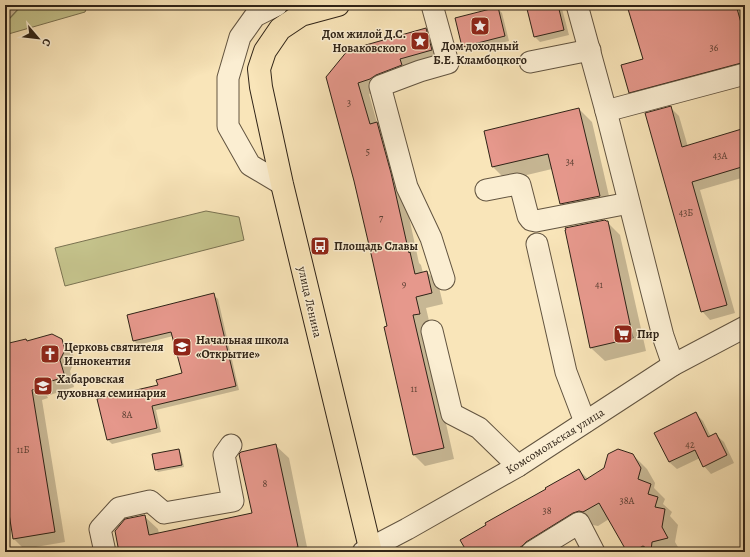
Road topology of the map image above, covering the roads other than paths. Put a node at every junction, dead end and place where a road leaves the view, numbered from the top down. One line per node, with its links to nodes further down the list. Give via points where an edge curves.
1 (277, 5): 9 (street, via 255,16 240,37 228,78 228,126 250,165)
2 (432, 5): 13 (street, via 448,63 380,86 407,187 431,238)
3 (577, 5): 5 (street)
4 (326, 6): 9 (main road, улица Ленина, via 301,15 280,29 265,51 259,69)
5 (590, 50): 6 (street); 8 (street)
6 (530, 62)
7 (745, 74): 8 (street)
8 (606, 111): 11 (street)
9 (282, 184): 20 (main road, улица Ленина)
10 (486, 190): 11 (street, via 520,185 528,216 536,221)
11 (629, 203): 16 (street, via 663,336)
12 (537, 244): 17 (street, via 566,372)
13 (444, 279)
14 (745, 327): 16 (street, Комсомольская улица)
15 (432, 331): 19 (street, via 452,414 478,428)
16 (673, 365): 17 (street, Комсомольская улица)
17 (585, 422): 19 (street, Комсомольская улица)
18 (231, 444): 21 (street, via 224,455 233,501 164,513 150,501 119,508 100,529)
19 (518, 466): 20 (street, Комсомольская улица)
20 (368, 551)
21 (105, 552)
22 (532, 552): 23 (street, via 579,523)
23 (594, 552)

